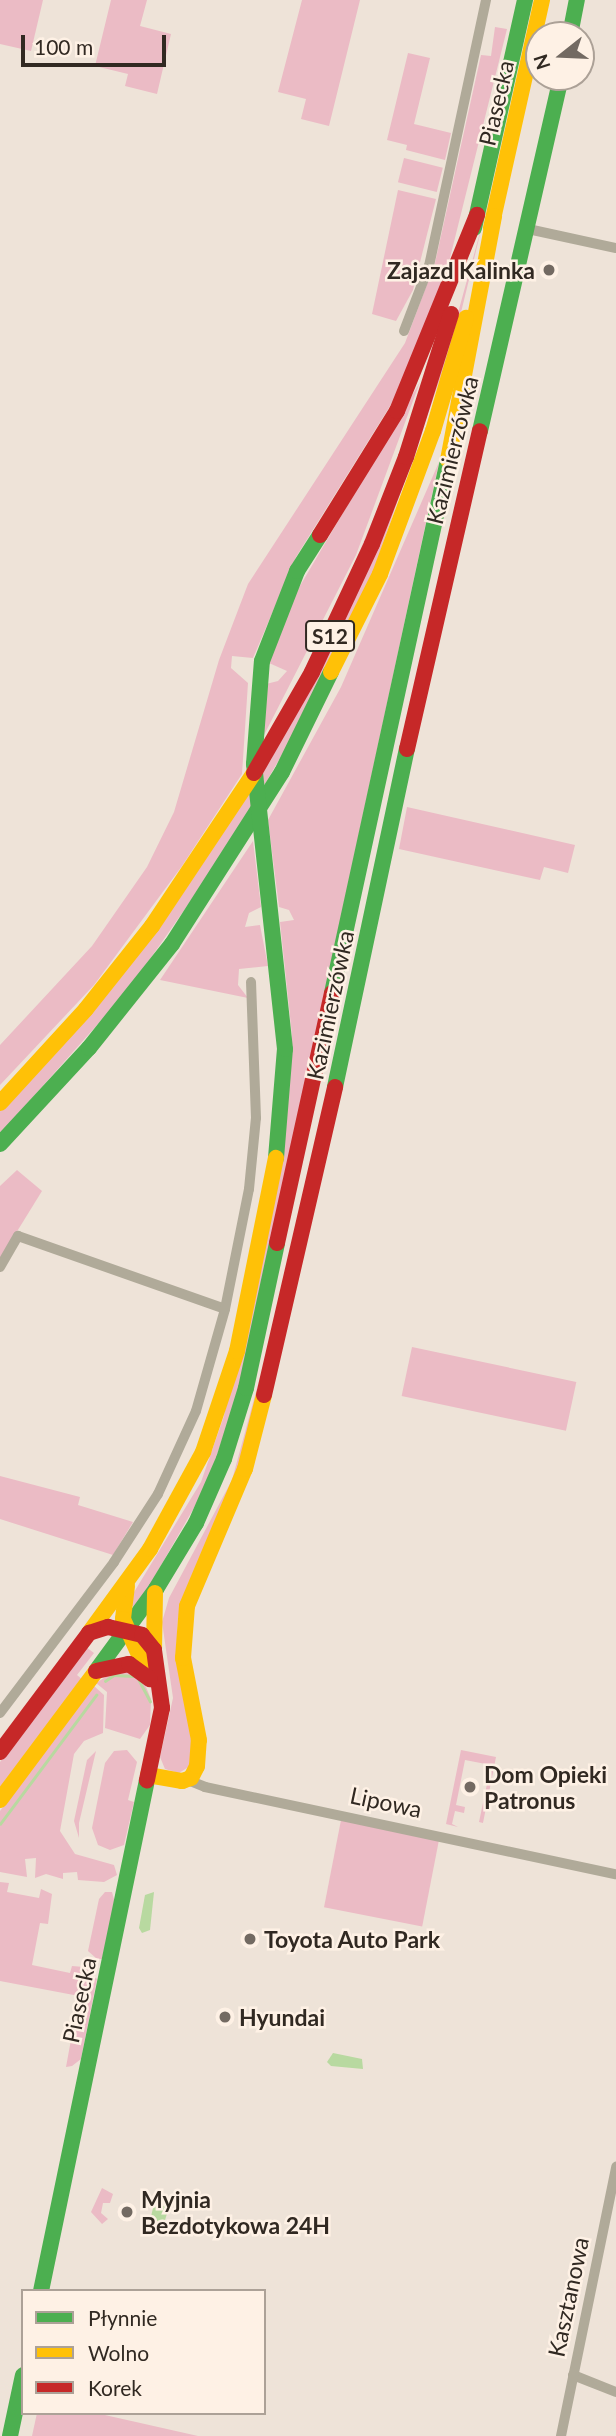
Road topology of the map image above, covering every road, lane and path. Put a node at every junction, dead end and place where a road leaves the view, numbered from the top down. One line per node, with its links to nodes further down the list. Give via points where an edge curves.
1 (486, 0): 10 (street, via 429,266)
2 (525, 0): 7 (main road, Piasecka / S12)
3 (542, 0): 7 (main road, Piasecka / S12)
4 (577, 0): 5 (main road)
5 (573, 21)
6 (558, 91): 8 (main road, Kazimierzówka)
7 (485, 215): 12 (main road, S12, via 406,457 359,575 313,672 234,808 175,897 86,1009); 13 (main road, S12, via 415,483 380,574 319,703 243,838 172,944 89,1048); 16 (main road, via 397,411 297,571 262,661 254,764 284,1023 283,1110 246,1314 223,1399 198,1464 170,1518); 17 (main road, via 473,344 246,1388 211,1491)
8 (528, 229): 9 (street); 27 (main road, Kazimierzówka, via 449,553 295,1272 245,1469 187,1606 184,1674 199,1750)
9 (616, 248)
10 (404, 331)
11 (251, 982): 15 (street, via 256,1118 249,1189)
12 (0, 1103)
13 (0, 1144)
14 (0, 1267): 15 (street, via 18,1236)
15 (225, 1309): 23 (street, via 196,1412 158,1494 114,1562)
16 (128, 1581): 18 (main road, via 122,1613); 19 (main road)
17 (156, 1589): 18 (main road); 20 (main road, Piasecka)
18 (127, 1630): 19 (main road, via 108,1627); 20 (main road, via 142,1635); 21 (main road); 22 (main road, Piasecka)
19 (89, 1633): 25 (main road)
20 (153, 1650): 24 (main road, Piasecka, via 162,1696)
21 (96, 1671): 22 (main road, via 122,1663); 28 (main road)
22 (148, 1675): 24 (main road, Piasecka)
23 (0, 1713)
24 (160, 1718): 26 (main road, Piasecka)
25 (0, 1752)
26 (148, 1775): 27 (main road, Lipowa); 31 (main road, Piasecka)
27 (188, 1780): 29 (street, Lipowa)
28 (0, 1800)
29 (616, 1874)
30 (616, 2167): 32 (street, Kasztanowa)
31 (41, 2289)
32 (573, 2375): 34 (street); 36 (street, Kasztanowa)
33 (21, 2384): 35 (main road)
34 (616, 2392)
35 (10, 2436)
36 (561, 2436)

